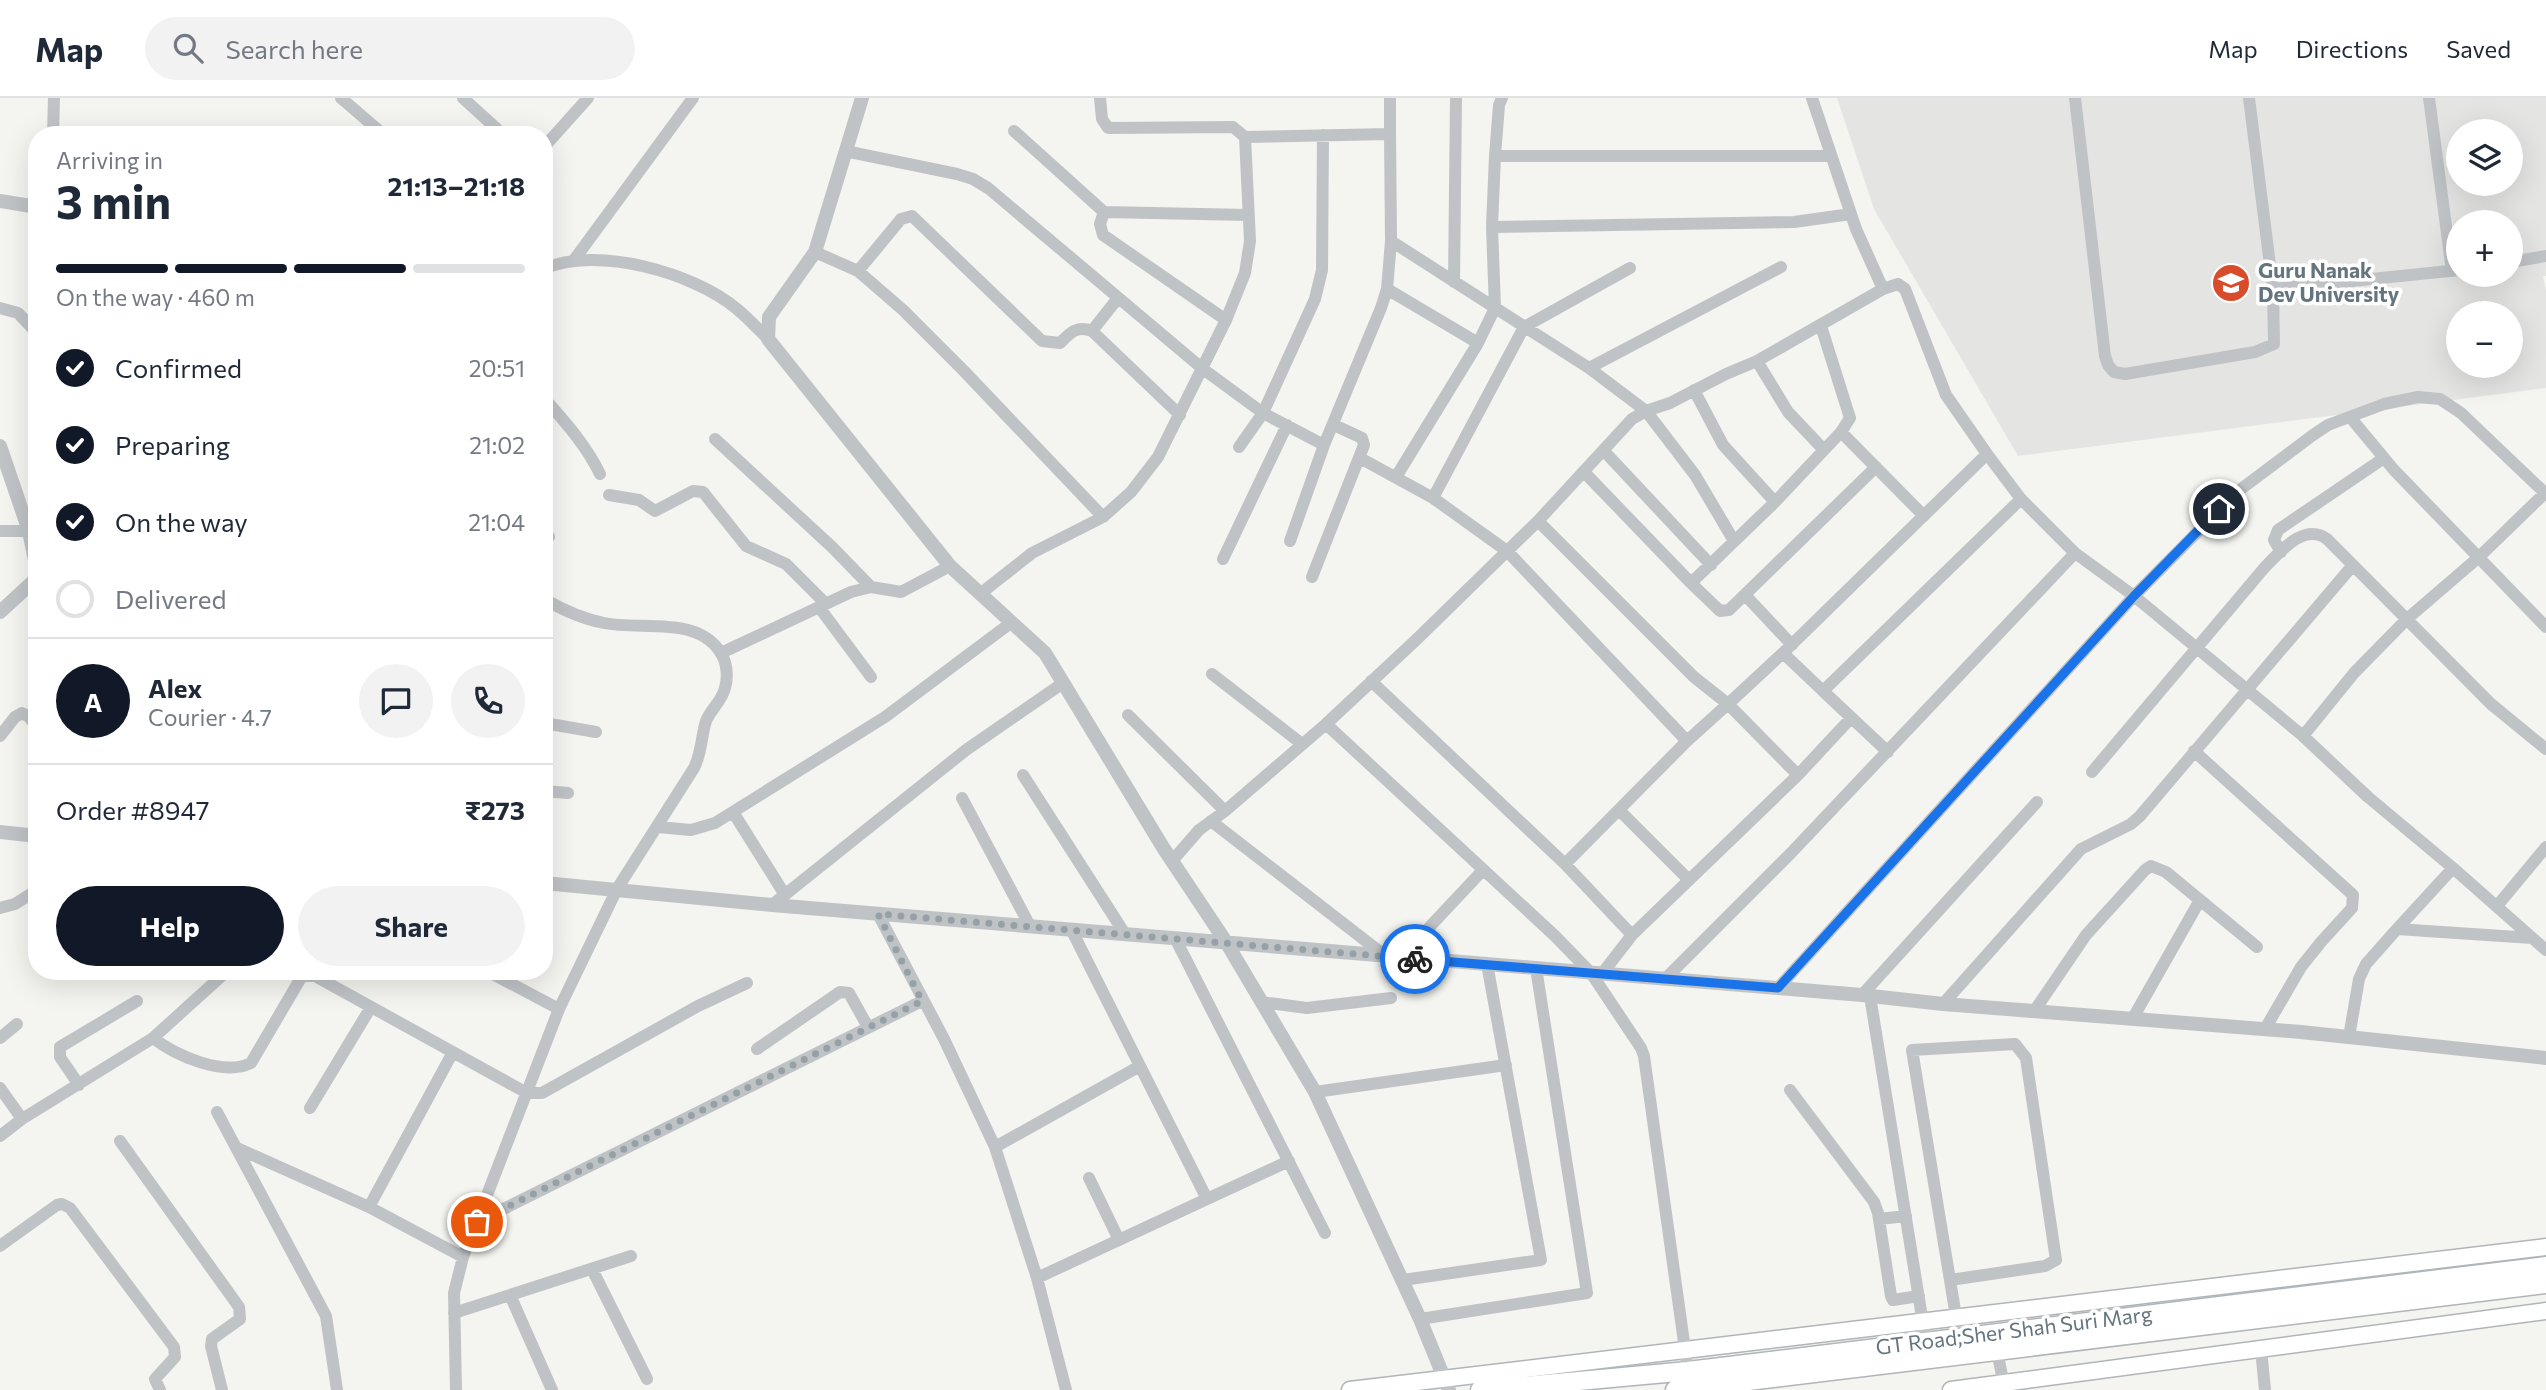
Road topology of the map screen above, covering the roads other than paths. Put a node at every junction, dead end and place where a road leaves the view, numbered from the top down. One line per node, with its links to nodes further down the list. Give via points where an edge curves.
1 (54, 98): 15 (street)
2 (341, 98): 16 (street)
3 (463, 98): 17 (street)
4 (693, 98): 36 (street)
5 (862, 98): 23 (street)
6 (1100, 98): 22 (street, via 1108,128 1233,127)
7 (1390, 98): 19 (street)
8 (1456, 98): 43 (street)
9 (1502, 98): 24 (street)
10 (1812, 98): 25 (street)
11 (2074, 98): 46 (street, via 2105,356 2114,372 2125,374 2266,350 2274,344)
12 (2249, 98): 46 (street)
13 (2429, 98): 28 (street)
14 (582, 100): 21 (street)
15 (53, 126)
16 (374, 126)
17 (494, 126)
18 (1014, 131): 29 (street)
19 (1390, 134): 20 (street); 33 (street)
20 (1323, 135): 22 (street); 63 (street, via 1319,284)
21 (553, 136)
22 (1245, 137): 31 (street)
23 (845, 151): 34 (street); 47 (street, via 973,178)
24 (1495, 156): 25 (street); 32 (street)
25 (1831, 156): 30 (street)
26 (0, 201): 27 (street)
27 (28, 206)
28 (2446, 211)
29 (1104, 212): 31 (street); 50 (street, via 1103,235)
30 (1851, 214): 32 (street, via 1794,222); 45 (street)
31 (1248, 215): 50 (street, via 1245,273)
32 (1492, 227): 49 (street)
33 (1391, 241): 43 (street); 44 (street)
34 (815, 251): 41 (street); 55 (street, via 769,317)
35 (2546, 256): 37 (street)
36 (574, 260): 38 (street); 55 (street, via 626,263 690,282 737,308)
37 (2523, 260)
38 (553, 266)
39 (1782, 267): 58 (street)
40 (1630, 268): 53 (street)
41 (858, 271): 54 (street, via 901,219 912,216 1042,341 1060,343 1076,329); 88 (street, via 963,370)
42 (2446, 272): 46 (street)
43 (1454, 282): 49 (street)
44 (1387, 289): 56 (street); 67 (street)
45 (1883, 289): 52 (street); 75 (street, via 1898,284 1905,289 1945,395)
46 (2273, 289)
47 (1118, 298): 54 (street); 59 (street)
48 (0, 308): 51 (street, via 18,313)
49 (1495, 308): 53 (street); 56 (street)
50 (1226, 320): 59 (street)
51 (28, 324)
52 (1821, 326): 57 (street); 68 (street, via 1849,409 1850,418)
53 (1524, 327): 58 (street); 84 (street)
54 (1092, 331): 64 (street)
55 (768, 339): 102 (street)
56 (1478, 343): 81 (street)
57 (1757, 361): 60 (street); 73 (street, via 1788,412)
58 (1589, 368): 62 (street)
59 (1203, 369): 63 (street); 64 (street)
60 (1694, 390): 62 (street); 86 (street, via 1723,445)
61 (553, 410): 80 (street, via 585,446)
62 (1646, 411): 74 (street, via 1622,428); 94 (street, via 1695,475)
63 (1263, 412): 66 (street); 72 (street)
64 (1180, 415): 88 (street, via 1145,475)
65 (2350, 417): 77 (street); 82 (street, via 2418,397 2440,399 2461,413); 109 (street, via 2313,435 2236,492)
66 (1287, 425): 70 (street); 99 (street)
67 (1334, 425): 70 (street); 76 (street, via 1364,440)
68 (1841, 432): 73 (street); 78 (street)
69 (715, 439): 106 (street)
70 (1324, 444): 93 (street)
71 (0, 446): 90 (street)
72 (1239, 447)
73 (1824, 450): 86 (street)
74 (1604, 451): 79 (street); 100 (street)
75 (1987, 454): 85 (street); 87 (street)
76 (1360, 458): 81 (street); 103 (street)
77 (2384, 458): 96 (street, via 2278,530 2274,540); 98 (street)
78 (1876, 467): 87 (street); 108 (street)
79 (1584, 472): 89 (street); 104 (street)
80 (600, 474)
81 (1396, 477): 84 (street)
82 (2546, 494): 98 (street)
83 (609, 495): 111 (street, via 639,500 655,511 693,491 703,492 746,546 786,564)
84 (1433, 498): 95 (street)
85 (2021, 499): 97 (street); 124 (street)
86 (1775, 502): 94 (street)
87 (1924, 516): 117 (street)
88 (1103, 517): 107 (street, via 1032,553)
89 (1538, 521): 95 (street); 125 (street, via 1694,677)
90 (28, 528)
91 (0, 531): 92 (street)
92 (28, 531)
93 (1290, 541)
94 (1734, 541): 100 (street)
95 (1507, 551): 121 (street); 134 (street)
96 (2281, 552): 101 (street, via 2315,533); 116 (street)
97 (2075, 553): 109 (street); 138 (street)
98 (2479, 557): 113 (street); 115 (street)
99 (1223, 559)
100 (1711, 565): 104 (street)
101 (2353, 565): 113 (street); 123 (street)
102 (950, 566): 106 (street, via 901,592); 107 (street)
103 (1312, 577)
104 (1691, 583): 108 (street, via 1720,611 1729,610)
105 (28, 586): 112 (street)
106 (871, 587): 111 (street)
107 (980, 594): 114 (street)
108 (1746, 596): 117 (street)
109 (2134, 596): 116 (street); 189 (street)
110 (553, 604): 118 (street, via 603,623 696,632)
111 (822, 606): 118 (street); 120 (street)
112 (0, 612)
113 (2407, 619): 133 (street, via 2354,673); 136 (street, via 2491,704)
114 (1012, 622): 122 (street, via 1045,653); 148 (street, via 885,717)
115 (2546, 627)
116 (2196, 648): 123 (street); 139 (street)
117 (1788, 649): 124 (street); 125 (street)
118 (721, 653): 150 (street, via 726,663 725,688 707,718 694,768)
119 (1212, 674): 135 (street)
120 (871, 677)
121 (1371, 681): 129 (street); 155 (street)
122 (1063, 683): 154 (street); 161 (street, via 966,750)
123 (2245, 690): 133 (street); 137 (street)
124 (1823, 691): 128 (street)
125 (1728, 704): 134 (street); 141 (street)
126 (1128, 715): 147 (street)
127 (28, 716): 132 (street, via 18,714)
128 (1851, 718): 138 (street); 141 (street)
129 (1326, 724): 135 (street); 157 (street)
130 (553, 725): 131 (street)
131 (596, 732)
132 (0, 736)
133 (2303, 736): 156 (street)
134 (1687, 741): 146 (street)
135 (1302, 744): 147 (street)
136 (2546, 749)
137 (2194, 751): 195 (street, via 2131,824 2081,849); 202 (street, via 2353,895 2352,908 2301,967)
138 (1888, 752): 183 (street)
139 (2092, 772)
140 (1023, 775): 171 (street)
141 (1798, 775): 158 (street)
142 (553, 792): 143 (street)
143 (568, 793)
144 (962, 798): 168 (street)
145 (2037, 802): 190 (street)
146 (1619, 810): 155 (street); 158 (street)
147 (1225, 811): 149 (street)
148 (733, 812): 150 (street, via 691,830); 161 (street)
149 (1211, 821): 154 (street); 178 (street)
150 (658, 827): 160 (street)
151 (0, 832): 152 (street)
152 (28, 835)
153 (2546, 847): 165 (street)
154 (1172, 861): 175 (street)
155 (1565, 864): 172 (street)
156 (2453, 868): 165 (street); 170 (street)
157 (1483, 870): 179 (street); 182 (street)
158 (1689, 879): 172 (street)
159 (553, 884): 160 (street)
160 (617, 889): 164 (street); 197 (street)
161 (785, 894): 164 (street)
162 (28, 896): 166 (street)
163 (2200, 900): 176 (street); 198 (street, via 2151,866 2086,935); 199 (street)
164 (772, 905): 167 (street)
165 (2497, 906): 174 (street)
166 (0, 908)
167 (878, 914): 168 (street); 193 (street)
168 (1030, 926): 169 (street)
169 (1071, 929): 171 (street); 210 (street)
170 (2397, 929): 174 (street); 203 (street, via 2358,979)
171 (1125, 933): 173 (street)
172 (1632, 934): 182 (street)
173 (1175, 938): 175 (street); 223 (street)
174 (2532, 938): 177 (street)
175 (1226, 942): 178 (street); 194 (street)
176 (2257, 947)
177 (2546, 950)
178 (1384, 955): 179 (street)
179 (1404, 958): 180 (street)
180 (1487, 964): 181 (street); 209 (street)
181 (1536, 968): 182 (street); 247 (street, via 1587,1293)
182 (1596, 974): 183 (street); 252 (street, via 1644,1056)
183 (1665, 979): 189 (street)
184 (217, 980): 205 (street)
185 (300, 980): 205 (street, via 245,1066 192,1060)
186 (322, 980): 196 (street)
187 (504, 980): 197 (street)
188 (747, 983): 215 (street, via 542,1093)
189 (1778, 988): 190 (street)
190 (1866, 995): 195 (street); 227 (street)
191 (1391, 998): 194 (street, via 1307,1008)
192 (137, 1001): 211 (street, via 60,1046 60,1057)
193 (922, 1001): 201 (street); 222 (street)
194 (1261, 1002): 214 (street)
195 (1943, 1004): 198 (street)
196 (371, 1007): 207 (street); 216 (street)
197 (559, 1009): 215 (street)
198 (2035, 1010): 199 (street)
199 (2133, 1018): 202 (street)
200 (17, 1024): 204 (street)
201 (868, 1027): 206 (street, via 849,993 840,992); 229 (street)
202 (2264, 1029): 203 (street)
203 (2349, 1037): 208 (street)
204 (0, 1038)
205 (153, 1038): 211 (street)
206 (757, 1049)
207 (453, 1052): 215 (street); 226 (street)
208 (2546, 1058)
209 (1506, 1065): 214 (street); 239 (street, via 1541,1260)
210 (1140, 1066): 222 (street); 225 (street)
211 (79, 1085): 218 (street)
212 (0, 1088): 218 (street)
213 (1790, 1090): 228 (street, via 1874,1202)
214 (1315, 1092): 239 (street)
215 (527, 1093): 229 (street)
216 (310, 1108)
217 (217, 1112): 221 (street)
218 (22, 1119): 219 (street)
219 (0, 1136)
220 (120, 1141): 259 (street, via 239,1307 240,1319 212,1339)
221 (236, 1147): 226 (street); 260 (street, via 326,1316)
222 (995, 1147): 238 (street)
223 (1289, 1161): 225 (street); 230 (street)
224 (1089, 1178): 231 (street)
225 (1207, 1199): 231 (street)
226 (369, 1207): 235 (street)
227 (1906, 1216): 228 (street); 243 (street)
228 (1879, 1219): 243 (street, via 1891,1296 1894,1300)
229 (477, 1222): 235 (street)
230 (1325, 1233)
231 (1119, 1240): 238 (street)
232 (0, 1246): 258 (street, via 57,1205 70,1208 174,1347 175,1357 155,1379)
233 (2546, 1247): 246 (main road)
234 (631, 1256): 237 (street)
235 (463, 1257): 245 (street)
236 (2546, 1266): 249 (main road, GT Road;Sher Shah Suri Marg)
237 (592, 1269): 242 (street); 254 (street)
238 (1037, 1278): 263 (street)
239 (1403, 1280): 247 (street)
240 (1950, 1280): 240 (street, via 1912,1050 2015,1044 2026,1058 2056,1260 2045,1266); 246 (street)
241 (2546, 1284): 251 (main road, GT Road;Sher Shah Suri Marg)
242 (510, 1295): 245 (street); 262 (street)
243 (1919, 1296): 248 (street)
244 (2546, 1311): 250 (main road)
245 (454, 1313): 261 (street)
246 (1956, 1317): 248 (main road)
247 (1420, 1319): 256 (street)
248 (1923, 1321): 249 (street); 252 (main road)
249 (1926, 1342): 253 (main road, GT Road;Sher Shah Suri Marg)
250 (2261, 1349): 257 (main road); 268 (street)
251 (1997, 1350): 255 (main road, GT Road;Sher Shah Suri Marg); 257 (street)
252 (1686, 1351): 253 (street); 256 (main road)
253 (1689, 1371): 265 (main road, GT Road;Sher Shah Suri Marg)
254 (647, 1379)
255 (1794, 1383): 266 (main road, GT Road;Sher Shah Suri Marg)
256 (1448, 1384): 264 (main road)
257 (2004, 1386): 267 (main road)
258 (160, 1390)
259 (222, 1390)
260 (337, 1390)
261 (456, 1390)
262 (552, 1390)
263 (1066, 1390)
264 (1350, 1390)
265 (1480, 1390)
266 (1675, 1390)
267 (1951, 1390)
268 (2265, 1390)

